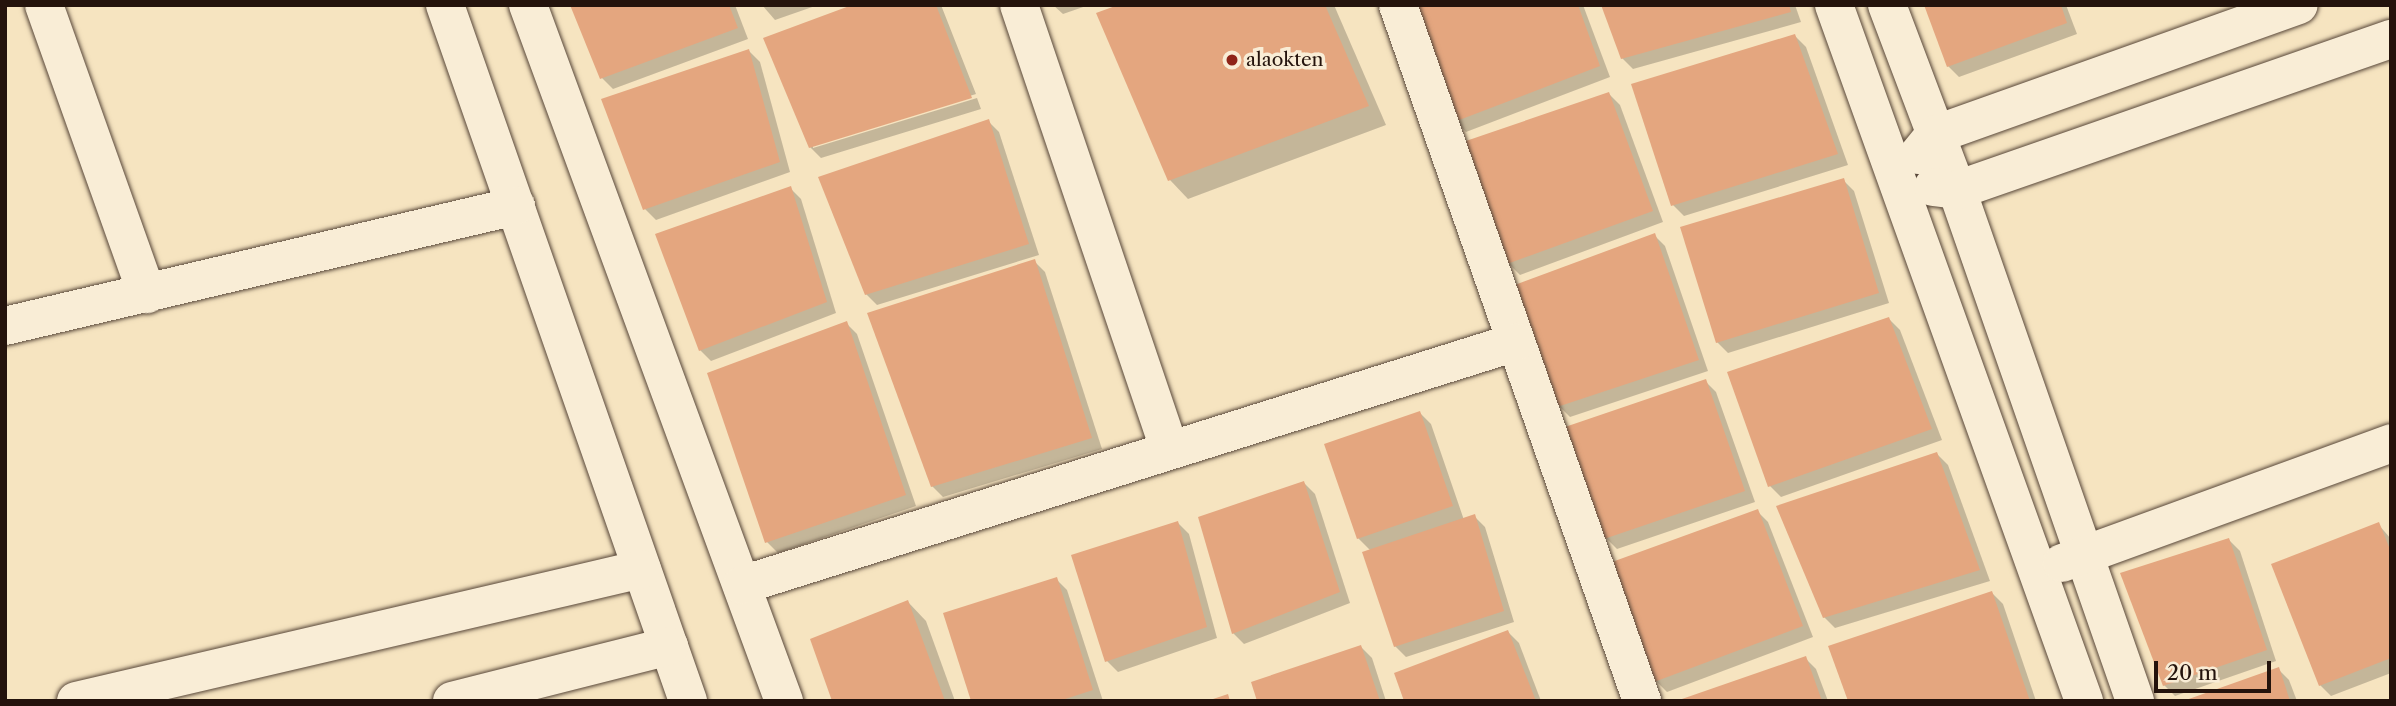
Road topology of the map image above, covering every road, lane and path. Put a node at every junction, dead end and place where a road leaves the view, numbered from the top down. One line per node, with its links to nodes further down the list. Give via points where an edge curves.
1 (44, 5): 14 (street)
2 (445, 5): 13 (street)
3 (528, 5): 22 (street)
4 (1019, 5): 18 (street)
5 (1398, 5): 16 (street)
6 (1833, 5): 11 (street)
7 (1887, 5): 10 (street)
8 (2299, 5): 10 (street)
9 (2391, 39): 12 (street)
10 (1934, 135): 11 (street); 12 (street)
11 (1896, 181): 12 (street); 21 (street)
12 (1957, 190): 19 (street)
13 (516, 206): 14 (street); 20 (street)
14 (147, 295): 15 (street)
15 (5, 326)
16 (1516, 342): 18 (street); 28 (street)
17 (2391, 443): 19 (street)
18 (1170, 450): 22 (street)
19 (2085, 556): 21 (street); 30 (street)
20 (642, 569): 23 (street); 24 (street)
21 (2036, 572): 29 (street)
22 (742, 584): 27 (street)
23 (669, 646): 25 (street); 26 (street)
24 (76, 701)
25 (452, 701)
26 (688, 701)
27 (784, 701)
28 (1642, 701)
29 (2084, 701)
30 (2135, 701)

